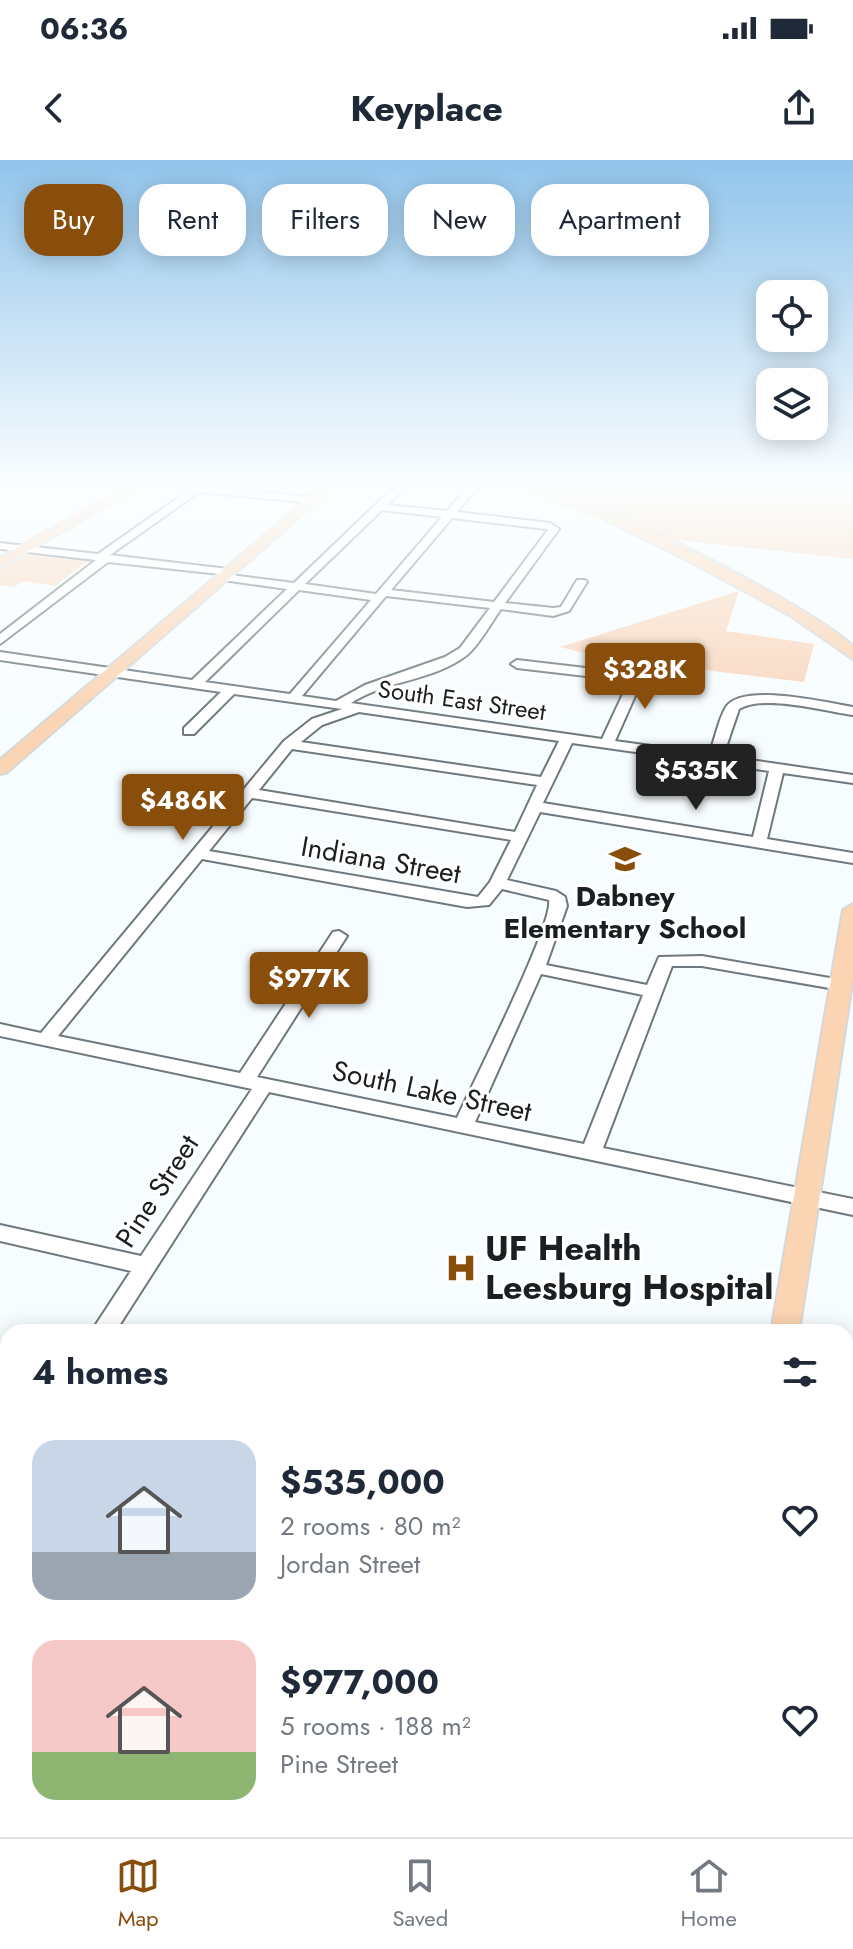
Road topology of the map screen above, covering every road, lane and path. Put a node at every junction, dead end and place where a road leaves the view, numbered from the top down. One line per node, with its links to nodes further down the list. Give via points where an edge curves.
1 (95, 565): 13 (street)
2 (156, 565): 8 (street)
3 (237, 565): 8 (main road)
4 (320, 565): 10 (street)
5 (405, 565): 11 (street)
6 (527, 565): 12 (street)
7 (707, 565): 14 (main road, via 806,618)
8 (226, 575): 10 (street); 17 (main road)
9 (581, 582): 12 (street, via 562,611)
10 (298, 587): 11 (street); 18 (street)
11 (379, 595): 12 (street); 20 (street)
12 (496, 606): 21 (street, via 464,651 358,690)
13 (0, 640)
14 (853, 654)
15 (0, 656): 17 (street, South East Street)
16 (517, 664): 26 (street, via 637,678)
17 (113, 672): 18 (street, South East Street); 28 (main road)
18 (195, 684): 19 (street, South East Street)
19 (231, 689): 20 (street, South East Street); 24 (street)
20 (293, 698): 21 (street, South East Street)
21 (340, 704): 22 (street, South East Street)
22 (364, 707): 25 (street, South East Street); 27 (street, via 317,722)
23 (853, 711): 29 (street, via 740,700)
24 (189, 731)
25 (567, 738): 26 (street, South East Street); 33 (street)
26 (607, 743): 29 (street, South East Street)
27 (289, 744): 33 (street); 34 (street)
28 (7, 755): 31 (main road)
29 (715, 758): 30 (street, South East Street)
30 (777, 768): 32 (street, South East Street); 37 (street)
31 (0, 769)
32 (853, 779)
33 (545, 782): 35 (street)
34 (248, 793): 36 (street); 38 (street)
35 (533, 806): 36 (street); 37 (street)
36 (518, 837): 40 (street)
37 (759, 842): 39 (street)
38 (199, 854): 40 (street, Indiana Street, via 467,902 487,900); 47 (street)
39 (853, 858)
40 (498, 883): 43 (street, via 559,900)
41 (853, 910): 44 (main road)
42 (339, 936): 48 (street, Pine Street)
43 (536, 968): 45 (street); 49 (street)
44 (841, 985): 45 (street, via 673,958 665,961); 51 (main road)
45 (651, 991): 50 (street)
46 (0, 1030): 47 (street, South Lake Street)
47 (45, 1040): 48 (street, South Lake Street)
48 (255, 1082): 49 (street, South Lake Street); 54 (street, Pine Street)
49 (463, 1126): 50 (street, South Lake Street)
50 (591, 1152): 51 (street, South Lake Street)
51 (807, 1198): 52 (street, South Lake Street); 56 (main road)
52 (853, 1207)
53 (0, 1233): 54 (street)
54 (146, 1266): 55 (street, Pine Street)
55 (108, 1324)
56 (786, 1324)

